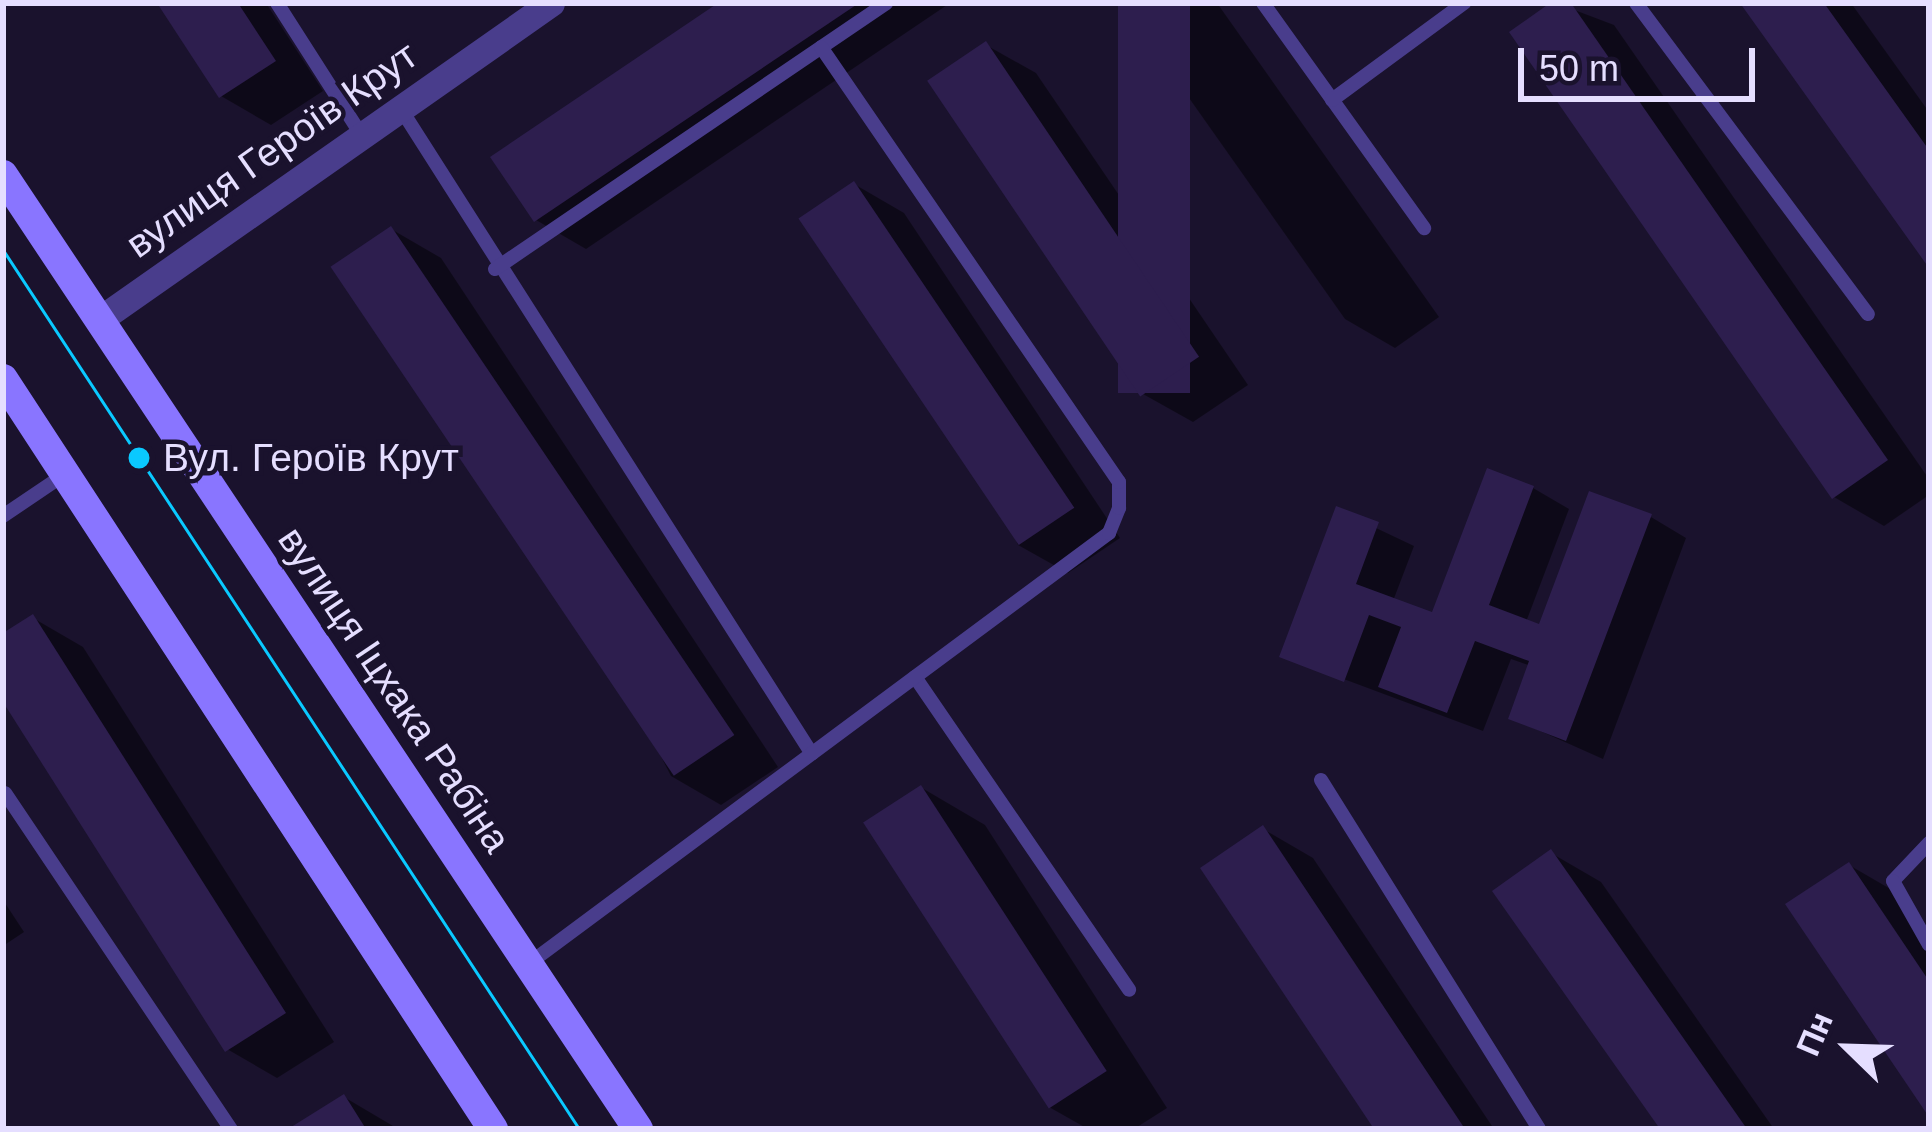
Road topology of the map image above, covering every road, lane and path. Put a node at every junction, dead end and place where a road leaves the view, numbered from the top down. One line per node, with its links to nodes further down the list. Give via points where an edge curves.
1 (278, 3): 10 (lane)
2 (551, 3): 9 (street, вулиця Героїв Крут)
3 (886, 3): 7 (lane)
4 (1263, 3): 8 (lane)
5 (1464, 3): 8 (lane)
6 (1636, 3): 14 (lane)
7 (820, 47): 13 (lane); 19 (lane, via 1119,482 1109,533)
8 (1332, 100): 12 (lane)
9 (399, 106): 10 (street, вулиця Героїв Крут); 13 (lane)
10 (360, 133): 15 (street, вулиця Героїв Крут)
11 (3, 176): 15 (main road, вулиця Іцхака Рабіна)
12 (1424, 228)
13 (495, 269): 20 (lane)
14 (1868, 314)
15 (99, 320): 25 (main road, вулиця Іцхака Рабіна)
16 (3, 380): 17 (main road)
17 (65, 474): 18 (lane); 28 (main road)
18 (3, 516)
19 (915, 676): 20 (lane); 26 (lane)
20 (812, 754): 25 (lane)
21 (1322, 780): 30 (lane)
22 (5, 794): 27 (lane)
23 (1929, 843): 24 (lane, via 1893,881)
24 (1929, 945)
25 (531, 962): 29 (main road, вулиця Іцхака Рабіна)
26 (1129, 990)
27 (231, 1129)
28 (493, 1129)
29 (638, 1129)
30 (1539, 1129)

